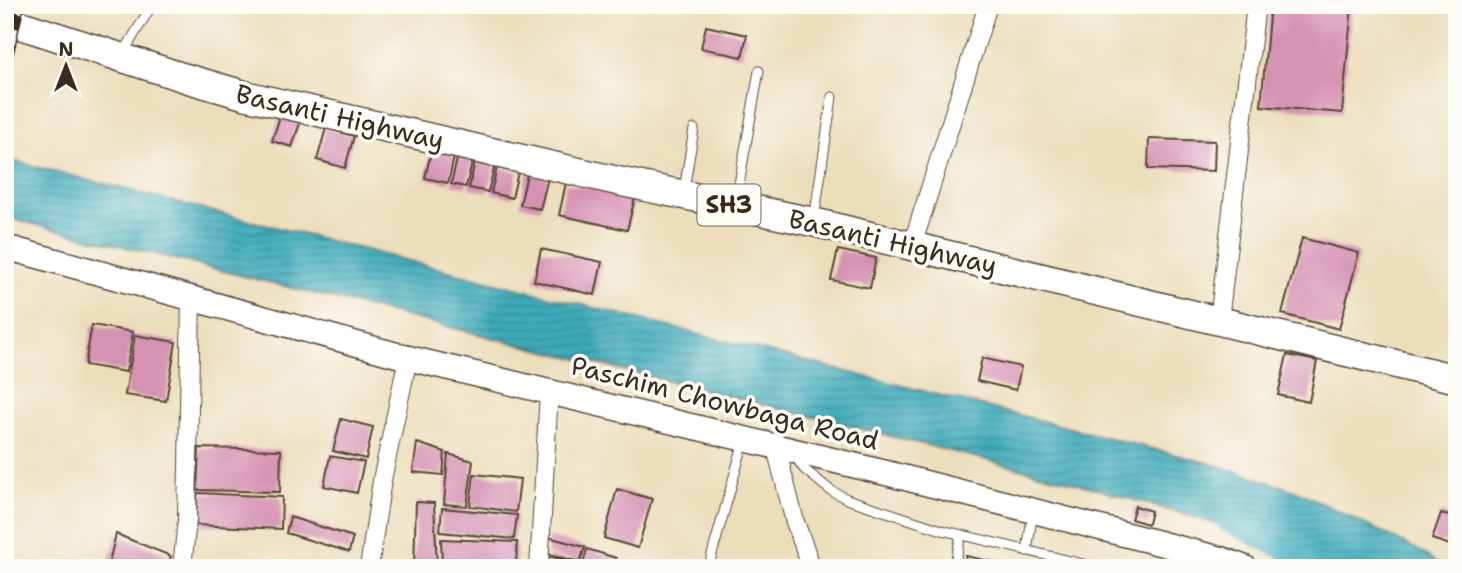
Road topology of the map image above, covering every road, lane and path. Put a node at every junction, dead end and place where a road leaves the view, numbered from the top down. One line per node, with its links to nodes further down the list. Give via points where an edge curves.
1 (152, 5): 5 (lane)
2 (988, 5): 12 (street)
3 (1256, 5): 15 (street)
4 (5, 20): 5 (main road, Basanti Highway / SH3)
5 (121, 57): 9 (main road, Basanti Highway / SH3, via 244,95)
6 (759, 71): 10 (lane)
7 (832, 97): 11 (lane)
8 (694, 130): 9 (lane)
9 (683, 195): 10 (main road, Basanti Highway / SH3)
10 (735, 206): 11 (main road, Basanti Highway / SH3)
11 (813, 222): 12 (main road, Basanti Highway / SH3)
12 (912, 246): 15 (main road, Basanti Highway / SH3)
13 (5, 247): 14 (street, Paschim Chowbaga Road)
14 (191, 297): 16 (street, Paschim Chowbaga Road); 25 (street)
15 (1219, 321): 17 (main road, Basanti Highway / SH3)
16 (408, 358): 18 (street, Paschim Chowbaga Road); 26 (street)
17 (1457, 379)
18 (549, 391): 19 (street, Paschim Chowbaga Road); 27 (street)
19 (745, 440): 20 (street, Paschim Chowbaga Road); 24 (lane)
20 (784, 450): 21 (street, Paschim Chowbaga Road); 22 (lane, via 847,499); 28 (street, via 796,522)
21 (1033, 510): 23 (lane); 31 (street, Paschim Chowbaga Road)
22 (961, 535): 23 (lane); 29 (lane)
23 (1027, 551): 30 (lane)
24 (712, 558)
25 (183, 568)
26 (369, 568)
27 (539, 568)
28 (812, 568)
29 (954, 568)
30 (1099, 568)
31 (1245, 568)

